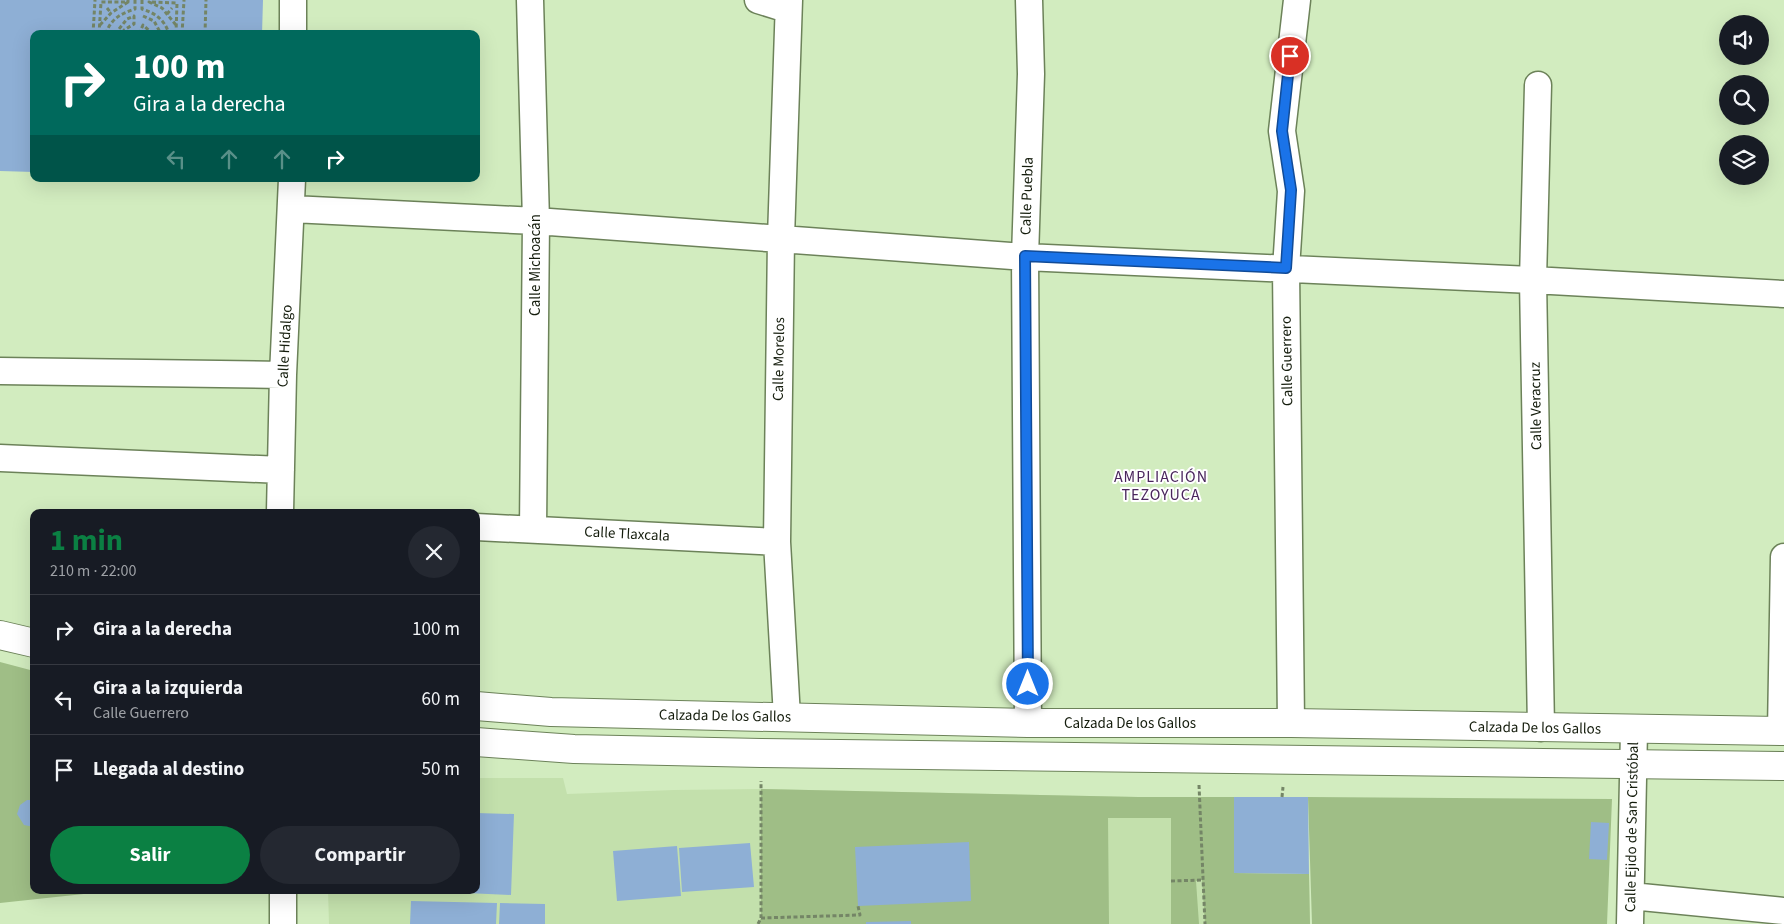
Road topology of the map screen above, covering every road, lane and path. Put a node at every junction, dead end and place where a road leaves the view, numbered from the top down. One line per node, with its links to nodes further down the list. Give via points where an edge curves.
1 (95, 0): 21 (path)
2 (136, 0): 23 (path, via 135,9 122,13)
3 (142, 0): 29 (path, via 142,8 160,18)
4 (184, 0): 31 (path)
5 (206, 0): 32 (path)
6 (293, 0): 33 (street)
7 (530, 0): 37 (street, Calle Michoacán)
8 (758, 0): 13 (street)
9 (1029, 0): 39 (street, Calle Puebla, via 1031,74)
10 (1297, 0): 40 (street, Calle Guerrero, via 1282,131 1291,190)
11 (128, 1): 16 (path); 19 (path, via 101,2)
12 (165, 1): 17 (path, via 149,2); 20 (path, via 177,3)
13 (788, 5): 38 (street, Calle Morelos)
14 (106, 8): 16 (path)
15 (172, 8): 17 (path)
16 (111, 13): 19 (path)
17 (167, 14): 20 (path)
18 (143, 16): 28 (path, via 154,21)
19 (100, 25): 22 (path)
20 (176, 25): 30 (path)
21 (93, 30)
22 (99, 30)
23 (107, 30)
24 (117, 30): 25 (path, via 126,19 134,16 134,24)
25 (124, 30)
26 (141, 30): 27 (path, via 143,25)
27 (149, 30)
28 (159, 30)
29 (168, 30)
30 (176, 30)
31 (182, 30)
32 (205, 30)
33 (292, 30)
34 (1538, 85): 41 (street, Calle Veracruz)
35 (292, 182): 36 (street, Calle Hidalgo)
36 (292, 209): 37 (street); 44 (street, Calle Hidalgo)
37 (536, 221): 38 (street); 49 (street, Calle Michoacán)
38 (781, 238): 39 (street); 50 (street, Calle Morelos)
39 (1025, 256): 40 (street); 56 (street, Calle Puebla)
40 (1286, 268): 41 (street); 57 (street, Calle Guerrero)
41 (1533, 280): 42 (street); 58 (street, Calle Veracruz)
42 (1784, 294)
43 (0, 370): 44 (street)
44 (283, 375): 46 (street, Calle Hidalgo)
45 (0, 458): 46 (street)
46 (281, 470): 47 (street, Calle Hidalgo)
47 (280, 509)
48 (480, 528): 49 (street, Calle Tlaxcala)
49 (533, 529): 50 (street, Calle Tlaxcala)
50 (777, 542): 55 (street, Calle Morelos)
51 (1784, 557): 60 (street)
52 (0, 635): 53 (main road)
53 (30, 642)
54 (480, 706): 55 (main road, Calzada De los Gallos, via 551,712)
55 (787, 718): 56 (main road, Calzada De los Gallos)
56 (1028, 722): 57 (main road, Calzada De los Gallos)
57 (1291, 723): 58 (main road, Calzada De los Gallos)
58 (1542, 728): 59 (main road, Calzada De los Gallos)
59 (1634, 730): 60 (main road, Calzada De los Gallos); 64 (street, Calle Ejido de San Cristóbal)
60 (1783, 731)
61 (480, 742): 62 (main road, via 574,749)
62 (761, 753): 63 (main road); 72 (path)
63 (1198, 759): 64 (main road); 66 (path)
64 (1633, 763): 65 (main road); 69 (street, Calle Ejido de San Cristóbal)
65 (1784, 766)
66 (1203, 880): 67 (path); 75 (path)
67 (1171, 881)
68 (283, 894): 73 (street)
69 (1631, 896): 71 (street); 76 (street, Calle Ejido de San Cristóbal)
70 (858, 906): 72 (path, via 860,915)
71 (1784, 912)
72 (761, 918): 74 (path)
73 (284, 924)
74 (758, 924)
75 (1205, 924)
76 (1630, 924)

